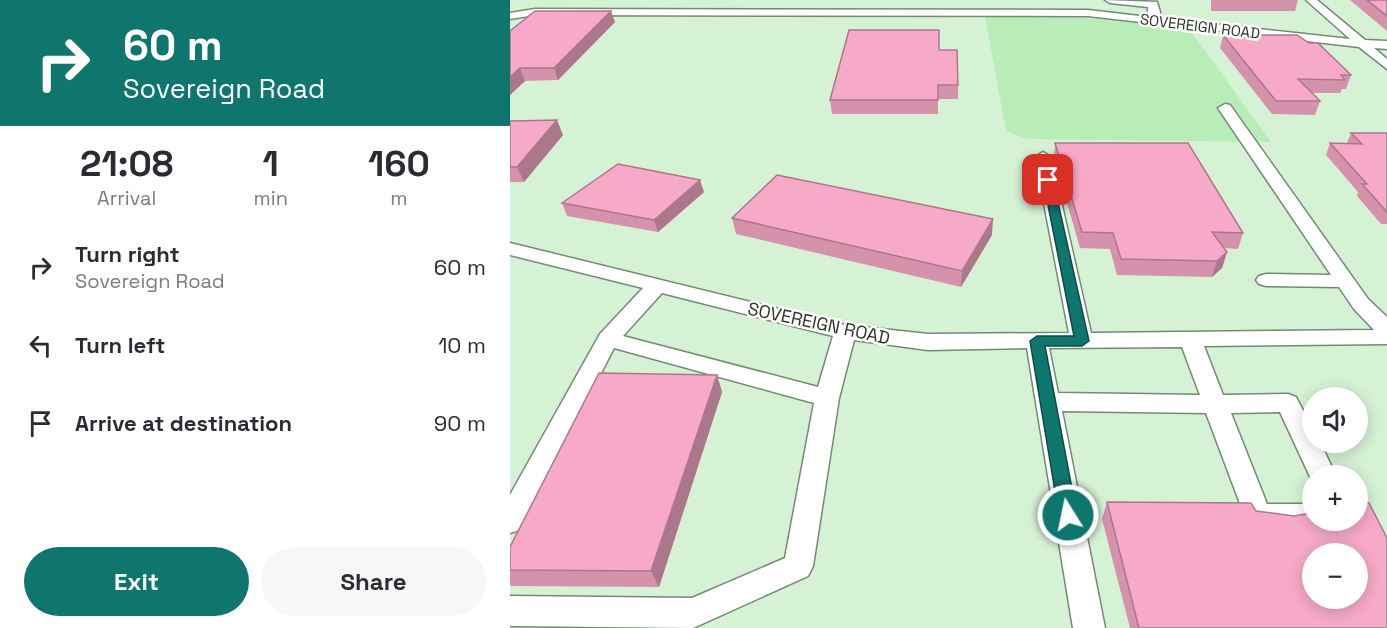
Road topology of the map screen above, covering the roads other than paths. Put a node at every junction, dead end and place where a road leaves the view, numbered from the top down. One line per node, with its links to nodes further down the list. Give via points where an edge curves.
1 (1110, 0): 5 (street, via 1153,4)
2 (1311, 0): 6 (street)
3 (1062, 7): 4 (street, SOVEREIGN ROAD, via 535,12); 5 (street, SOVEREIGN ROAD)
4 (510, 16)
5 (1152, 21): 6 (street, SOVEREIGN ROAD)
6 (1364, 44): 7 (street, SOVEREIGN ROAD); 8 (street)
7 (1387, 45)
8 (1387, 65)
9 (1225, 108): 13 (street)
10 (1043, 157): 21 (street)
11 (510, 249): 14 (street, SOVEREIGN ROAD)
12 (1266, 280): 13 (street)
13 (1344, 281): 15 (street)
14 (657, 286): 16 (street, SOVEREIGN ROAD); 18 (street)
15 (1387, 330)
16 (845, 332): 20 (street, SOVEREIGN ROAD, via 928,342); 22 (street)
17 (1387, 337): 19 (street, SOVEREIGN ROAD)
18 (608, 339): 22 (street); 27 (street)
19 (1190, 339): 21 (street, SOVEREIGN ROAD); 24 (street)
20 (1037, 341): 21 (street, SOVEREIGN ROAD); 23 (street)
21 (1082, 341)
22 (826, 398): 28 (street, via 798,566 693,613)
23 (1048, 402): 24 (street); 29 (street)
24 (1215, 404): 25 (street, via 1288,403); 26 (street, via 1258,516)
25 (1318, 465)
26 (1302, 516)
27 (510, 521)
28 (510, 611)
29 (1089, 628)

